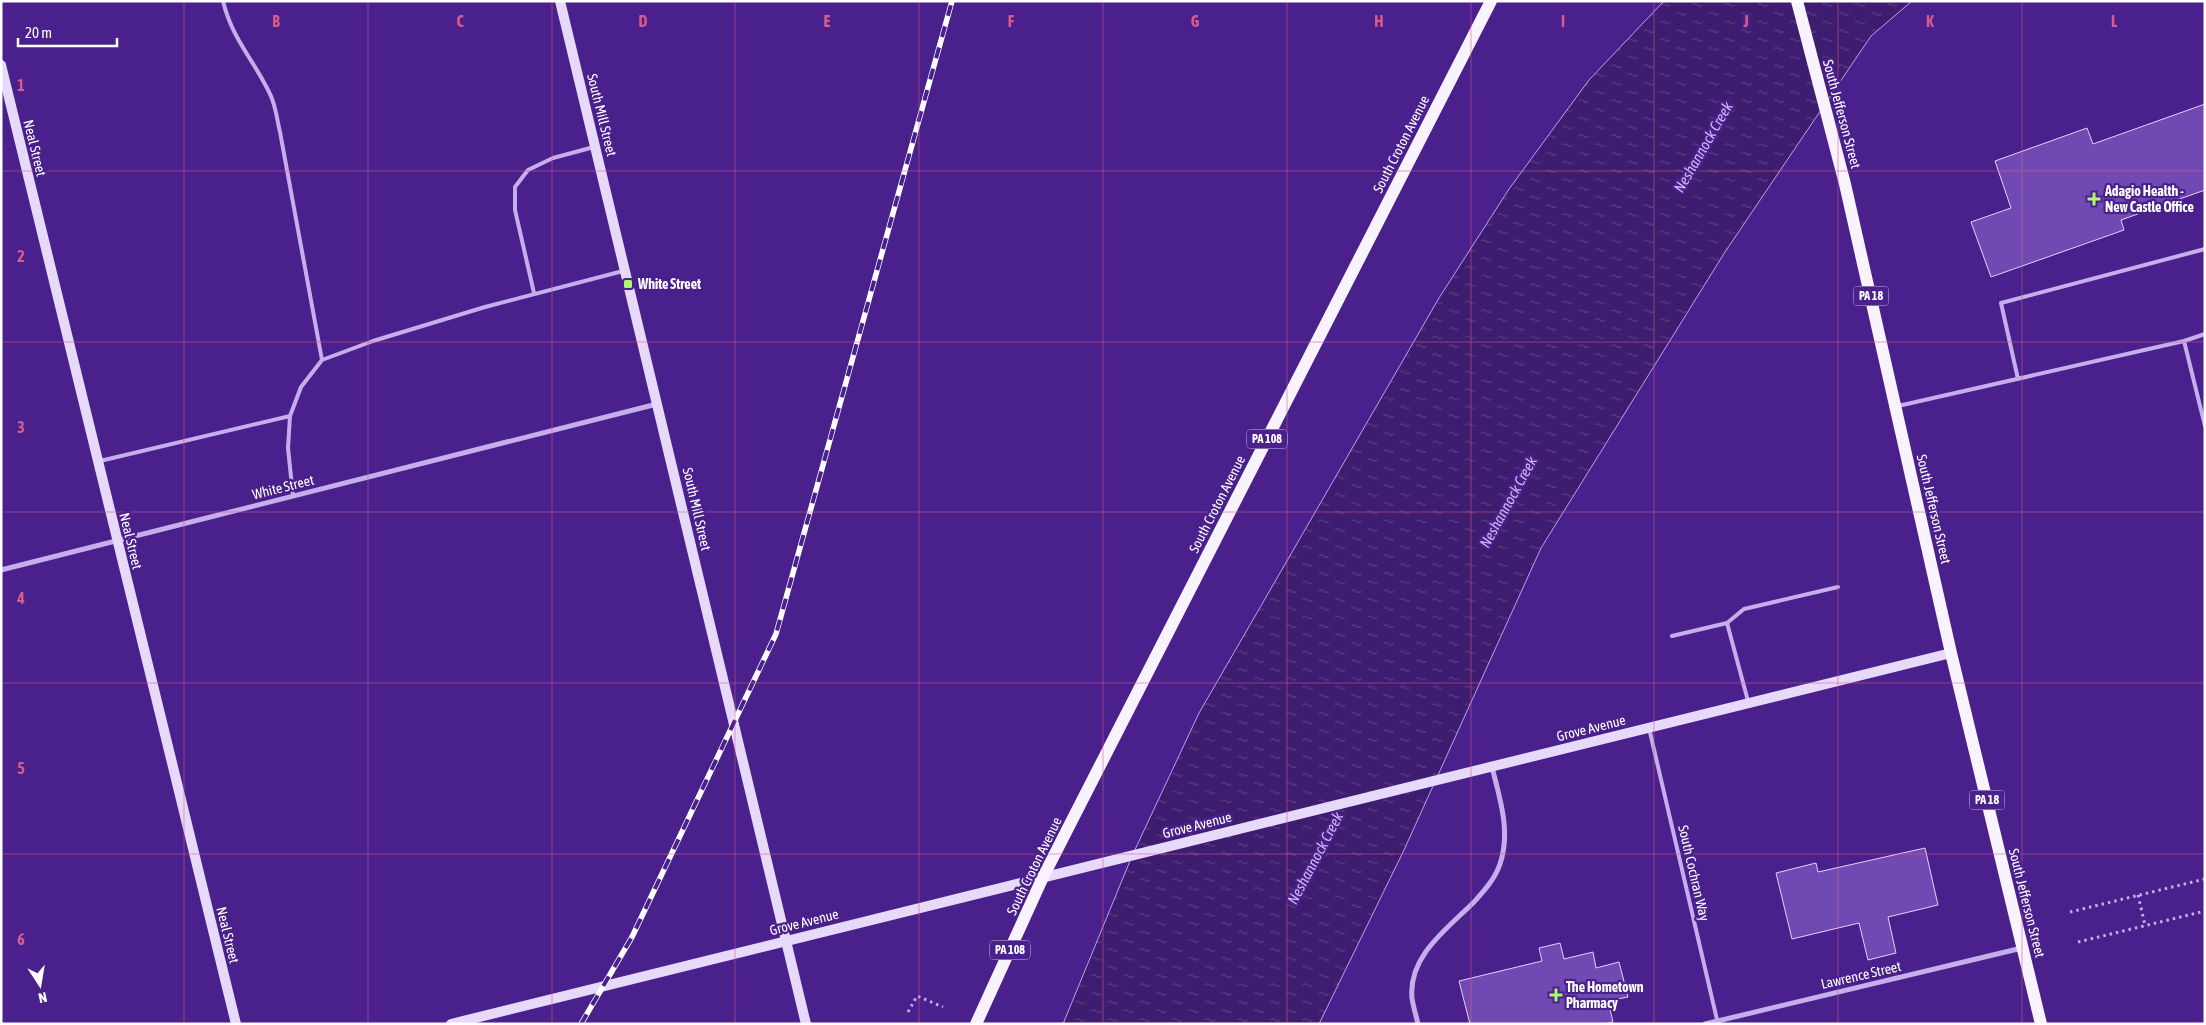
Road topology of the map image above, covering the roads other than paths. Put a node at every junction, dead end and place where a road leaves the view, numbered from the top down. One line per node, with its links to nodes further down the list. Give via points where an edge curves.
1 (223, 1): 12 (lane, via 238,41 272,97)
2 (560, 1): 6 (main road, South Mill Street)
3 (1491, 1): 29 (main road, South Croton Avenue / PA 108)
4 (1797, 1): 15 (main road, South Jefferson Street / PA 18, via 1845,184)
5 (1, 65): 18 (main road, Neal Street)
6 (595, 147): 8 (main road, South Mill Street); 9 (lane, via 553,158 528,170 515,187 516,210)
7 (2205, 249): 13 (lane, via 2001,303)
8 (625, 271): 9 (lane); 14 (main road, South Mill Street)
9 (534, 293): 12 (lane, via 373,341)
10 (2205, 334): 11 (lane)
11 (2184, 341): 13 (lane); 17 (lane)
12 (322, 360): 16 (lane, via 301,387)
13 (2018, 379): 15 (lane)
14 (657, 404): 19 (street, White Street); 30 (main road, South Mill Street)
15 (1896, 407): 25 (main road, South Jefferson Street / PA 18)
16 (290, 416): 18 (lane); 19 (lane, via 288,448)
17 (2205, 426)
18 (97, 461): 20 (main road, Neal Street)
19 (293, 496): 20 (street, White Street)
20 (117, 541): 21 (street, White Street); 33 (main road, Neal Street)
21 (1, 570)
22 (1838, 587): 23 (lane, via 1744,609)
23 (1727, 623): 24 (lane); 26 (lane)
24 (1672, 636)
25 (1951, 654): 26 (main road, Grove Avenue); 31 (main road, South Jefferson Street / PA 18)
26 (1748, 703): 27 (main road, Grove Avenue)
27 (1649, 728): 28 (main road, Grove Avenue); 32 (lane, South Cochran Way)
28 (1492, 766): 29 (main road, Grove Avenue); 37 (street, via 1504,823 1505,840 1500,865 1488,888 1424,953 1414,974 1412,997)
29 (1043, 877): 30 (main road, Grove Avenue); 36 (main road, South Croton Avenue / PA 108)
30 (786, 941): 34 (main road, Grove Avenue); 35 (main road, South Mill Street)
31 (2022, 948): 32 (street, Lawrence Street); 39 (main road, South Jefferson Street / PA 18)
32 (1718, 1022): 38 (street, Lawrence Street)
33 (236, 1024)
34 (451, 1024)
35 (806, 1024)
36 (976, 1024)
37 (1418, 1024)
38 (1705, 1024)
39 (2041, 1024)

